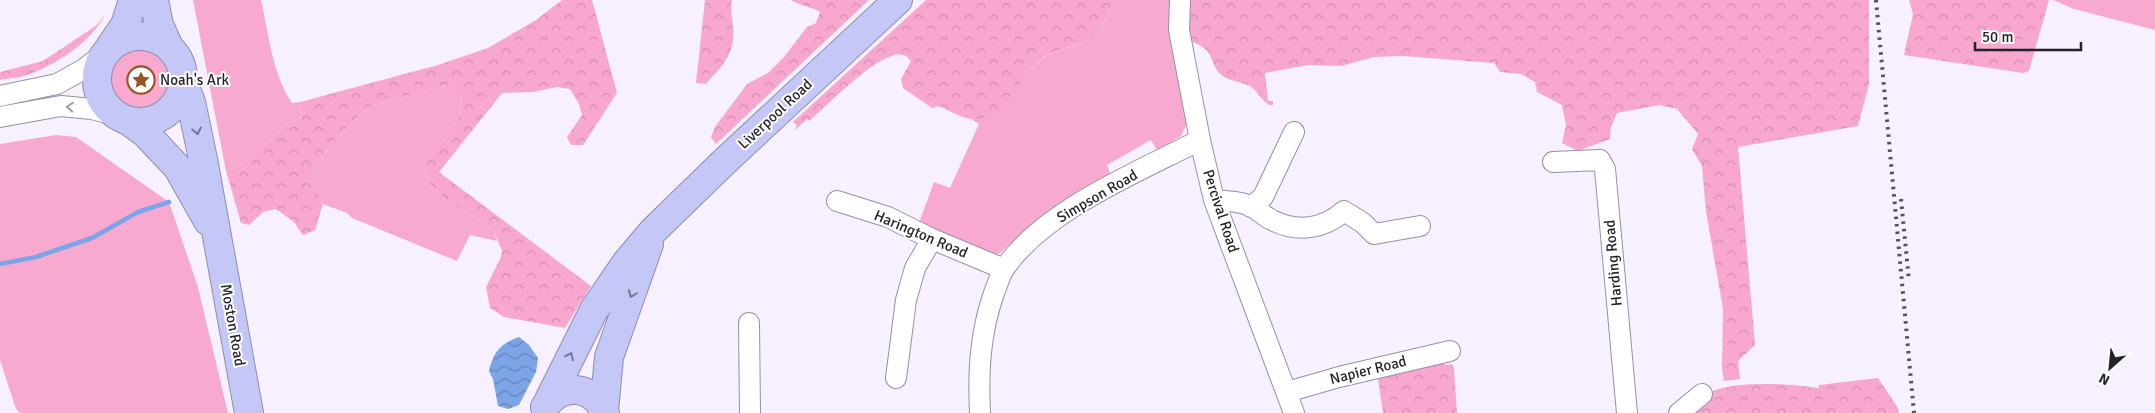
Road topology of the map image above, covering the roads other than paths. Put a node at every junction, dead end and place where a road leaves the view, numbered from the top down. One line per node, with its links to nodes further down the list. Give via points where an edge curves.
1 (132, 0): 6 (highway, via 125,24)
2 (154, 0): 5 (highway, via 159,25)
3 (898, 0): 18 (highway, Liverpool Road)
4 (1180, 0): 12 (street, Percival Road, via 1179,30)
5 (168, 45): 6 (highway, via 140,35 126,37); 7 (highway, via 182,64)
6 (108, 50): 8 (street, via 84,69 56,84); 10 (highway, via 98,70 97,84 107,107)
7 (184, 85): 10 (highway, via 180,97 166,114 145,122); 19 (highway, Moston Road, one-way to 19, via 191,102)
8 (0, 96)
9 (0, 117): 10 (street, one-way to 9, via 92,109 61,106)
10 (122, 118): 19 (highway, Moston Road, via 146,134 178,168)
11 (1294, 132): 16 (street, via 1264,197)
12 (1200, 140): 15 (street, Percival Road); 21 (street, Simpson Road, via 1077,204 1038,232)
13 (1553, 162): 33 (street, Harding Road, via 1600,160 1605,169)
14 (837, 200): 20 (street, Harington Road, via 888,217)
15 (1214, 200): 16 (street); 25 (street, Percival Road)
16 (1251, 207): 17 (street, via 1272,221 1291,226 1320,226 1332,212 1344,211 1374,234)
17 (1420, 226)
18 (653, 231): 27 (highway, Liverpool Road, one-way to 18, via 594,310); 28 (highway, Liverpool Road, one-way to 28, via 609,356)
19 (217, 237): 29 (highway, Moston Road)
20 (932, 239): 21 (street, Harington Road); 24 (street, via 915,268 906,300)
21 (1004, 269): 31 (street, Simpson Road, via 985,319 978,374)
22 (749, 323): 30 (street)
23 (1450, 351): 25 (street, Napier Road)
24 (896, 378)
25 (1287, 392): 32 (street, Percival Road)
26 (1702, 394): 34 (street)
27 (546, 406): 28 (highway, via 563,391 580,389 599,401)
28 (605, 412)
29 (249, 413)
30 (750, 413)
31 (980, 413)
32 (1294, 413)
33 (1627, 413)
34 (1680, 413)

